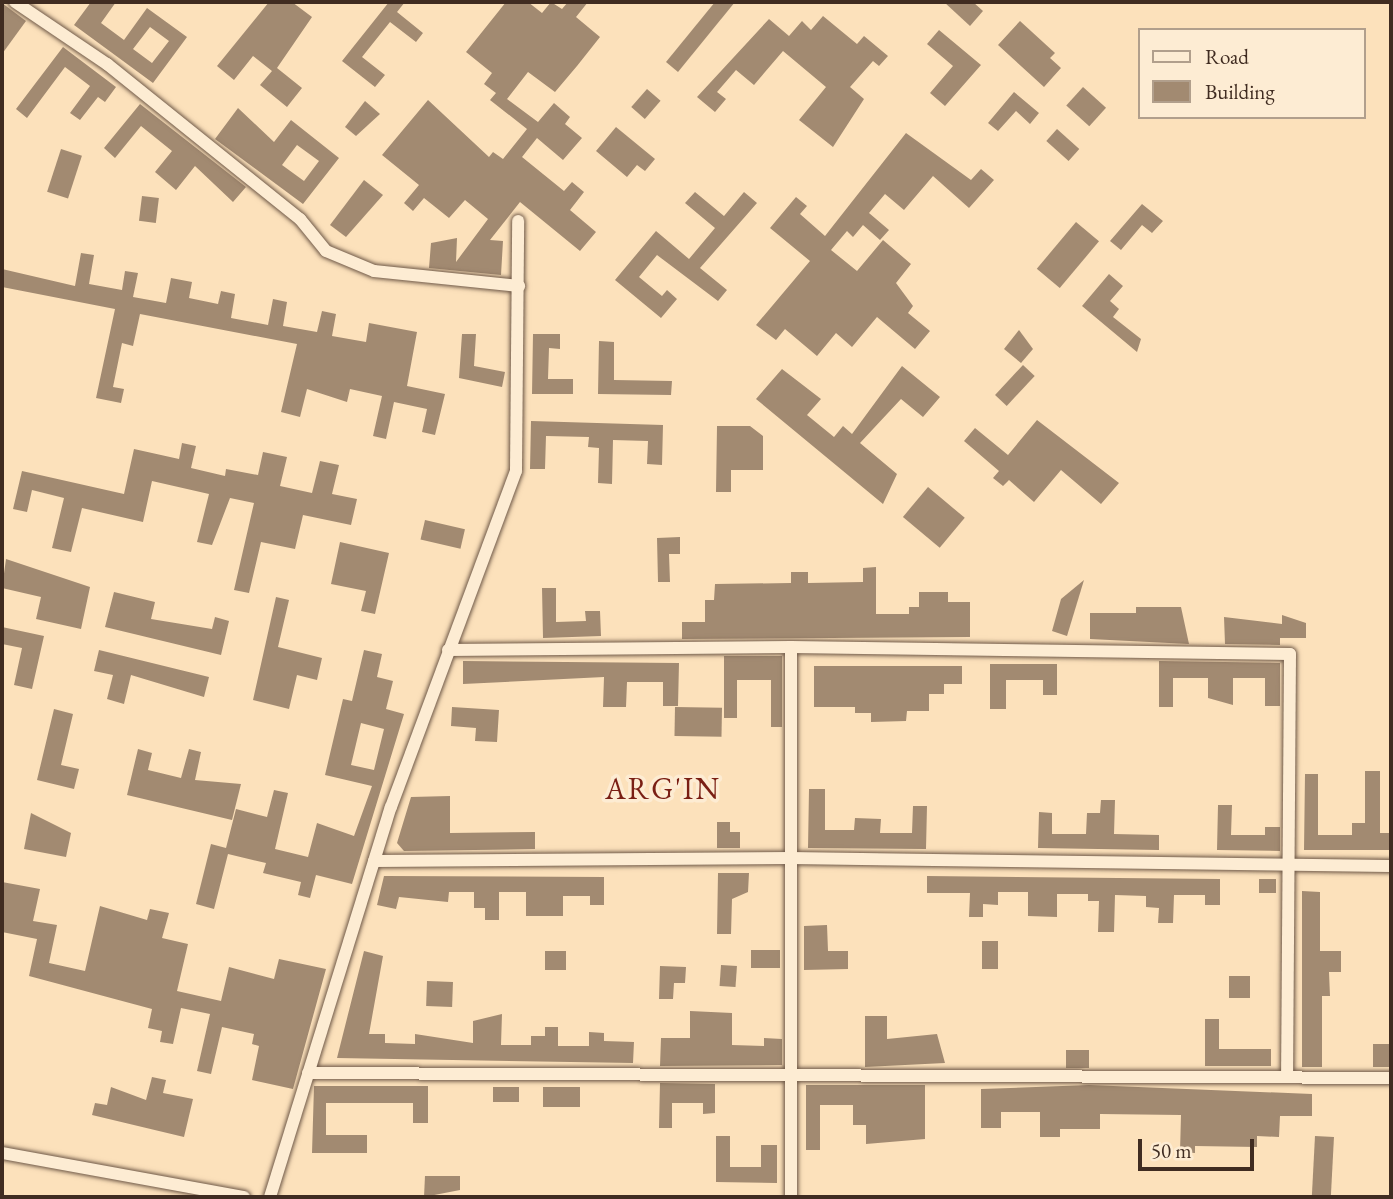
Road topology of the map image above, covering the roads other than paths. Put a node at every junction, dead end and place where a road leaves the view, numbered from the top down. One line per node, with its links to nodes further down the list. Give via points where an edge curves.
1 (15, 2): 3 (street, via 140,90 300,219 326,251 374,271)
2 (517, 221): 3 (street)
3 (519, 286): 5 (street, via 516,471)
4 (791, 647): 5 (street); 6 (street); 9 (street, via 1284,651 1294,665)
5 (448, 650): 7 (street)
6 (790, 858): 7 (street); 9 (street); 11 (street)
7 (374, 861): 10 (street)
8 (1391, 866): 9 (street)
9 (1291, 867): 12 (street)
10 (308, 1073): 11 (street); 16 (street)
11 (790, 1076): 12 (street); 17 (street)
12 (1286, 1076): 13 (street)
13 (1391, 1078)
14 (2, 1153): 15 (street)
15 (244, 1197)
16 (270, 1197)
17 (791, 1197)

